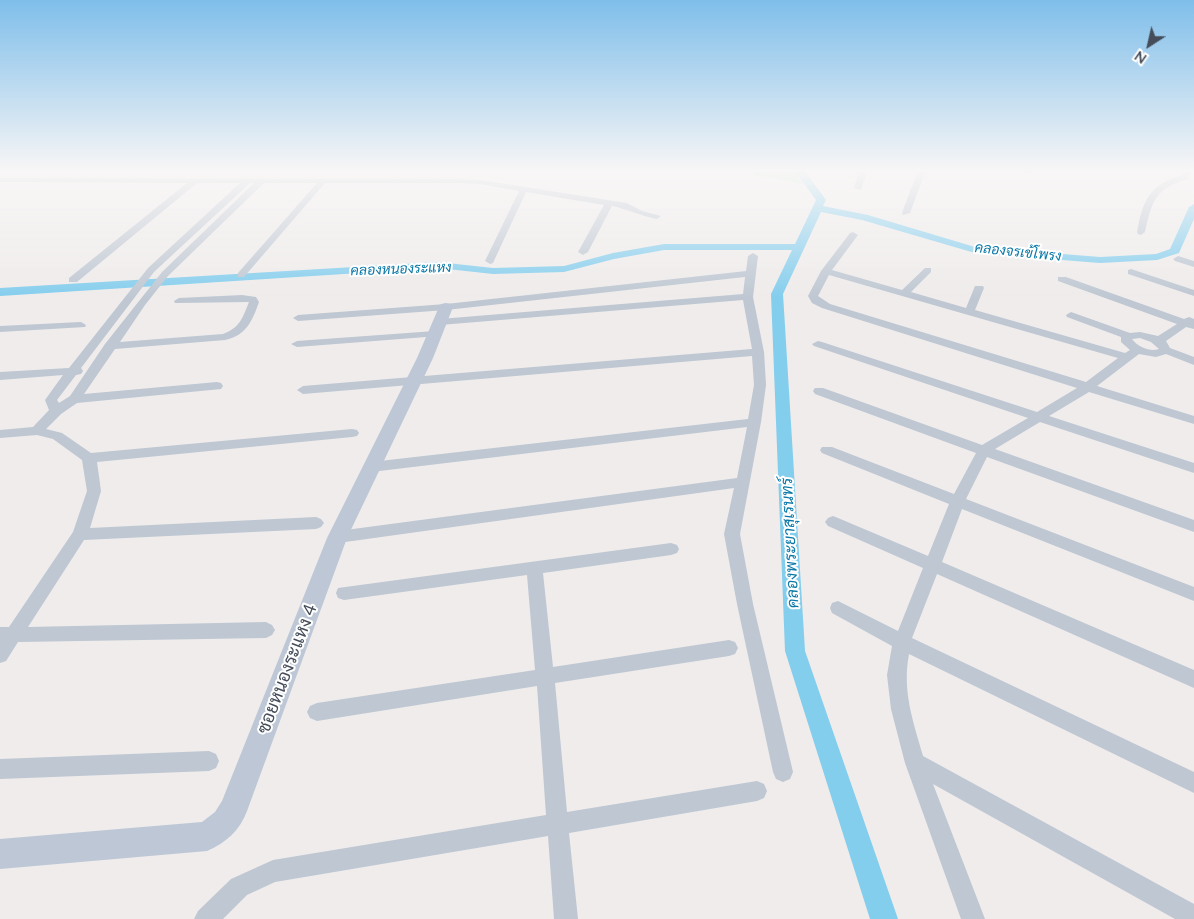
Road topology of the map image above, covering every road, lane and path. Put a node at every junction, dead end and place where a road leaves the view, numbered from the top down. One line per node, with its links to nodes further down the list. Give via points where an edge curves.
1 (158, 213): 25 (street)
2 (212, 213): 13 (street)
3 (227, 213): 14 (street)
4 (295, 213): 23 (street)
5 (512, 213): 17 (street)
6 (604, 213): 12 (street)
7 (640, 213): 9 (street)
8 (1145, 213): 10 (street)
9 (657, 216)
10 (1141, 232)
11 (854, 236): 20 (street)
12 (583, 252)
13 (165, 256): 14 (street); 33 (street)
14 (182, 256): 27 (street)
15 (753, 256): 22 (street)
16 (1178, 259): 18 (street)
17 (490, 261)
18 (1194, 264)
19 (928, 270): 28 (street)
20 (826, 271): 28 (street); 53 (street, via 813,296 826,306)
21 (1131, 272): 29 (street)
22 (750, 274): 30 (street); 37 (street)
23 (241, 275)
24 (1062, 279): 38 (street)
25 (73, 280)
26 (979, 288): 34 (street)
27 (149, 293): 32 (street)
28 (904, 293): 34 (street)
29 (1194, 293)
30 (748, 297): 37 (street); 46 (street)
31 (179, 301): 44 (street, via 242,298 254,302 243,328 225,337)
32 (141, 303): 33 (street); 44 (street)
33 (123, 304): 49 (street)
34 (969, 312): 45 (street)
35 (1070, 316): 45 (street)
36 (298, 318): 37 (street)
37 (440, 321): 41 (street); 51 (street, ซอยหนองระแหง 4)
38 (1190, 322): 43 (street)
39 (81, 325): 40 (street)
40 (0, 329)
41 (298, 344)
42 (818, 344): 58 (street)
43 (1162, 345): 45 (street, via 1158,354); 45 (street, via 1140,335); 47 (street)
44 (110, 346): 48 (street)
45 (1131, 348): 53 (street)
46 (758, 352): 51 (street); 60 (street, via 760,385)
47 (1194, 361)
48 (93, 370): 49 (street); 56 (street)
49 (72, 372): 50 (street); 57 (street, via 51,400)
50 (0, 376)
51 (413, 382): 54 (street); 67 (street, ซอยหนองระแหง 4)
52 (217, 386): 56 (street)
53 (1089, 386): 58 (street); 59 (street)
54 (303, 390)
55 (819, 391): 65 (street)
56 (74, 399): 57 (street)
57 (56, 411): 61 (street)
58 (1039, 417): 65 (street); 68 (street)
59 (1194, 420)
60 (755, 422): 67 (street); 69 (street)
61 (37, 431): 63 (street); 66 (street, via 57,436)
62 (352, 433): 66 (street)
63 (0, 434)
64 (827, 450): 70 (street)
65 (984, 450): 70 (street); 73 (street)
66 (89, 458): 74 (street, via 94,490)
67 (371, 467): 75 (street, ซอยหนองระแหง 4)
68 (1194, 468)
69 (743, 482): 75 (street); 93 (street, via 732,534)
70 (958, 501): 77 (street); 80 (street)
71 (833, 522): 77 (street)
72 (316, 523): 74 (street)
73 (1194, 526)
74 (80, 534): 83 (street)
75 (338, 536): 97 (street, ซอยหนองระแหง 4, via 233,811 225,822 207,836)
76 (671, 549): 78 (street)
77 (933, 566): 84 (street); 88 (street)
78 (534, 567): 79 (street); 87 (street)
79 (344, 593)
80 (1194, 594)
81 (838, 608): 84 (street)
82 (266, 630): 83 (street)
83 (7, 635): 86 (street)
84 (902, 642): 91 (street, via 896,675 900,709); 94 (street)
85 (729, 648): 87 (street)
86 (0, 655)
87 (546, 676): 89 (street); 96 (street)
88 (1194, 679)
89 (316, 712)
90 (209, 761): 92 (street)
91 (915, 763): 98 (street); 101 (street)
92 (0, 770)
93 (783, 772)
94 (1194, 783)
95 (757, 791): 96 (street)
96 (557, 824): 99 (street, via 274,871 239,887); 100 (street)
97 (0, 854)
98 (1194, 917)
99 (206, 919)
100 (566, 919)
101 (973, 919)

